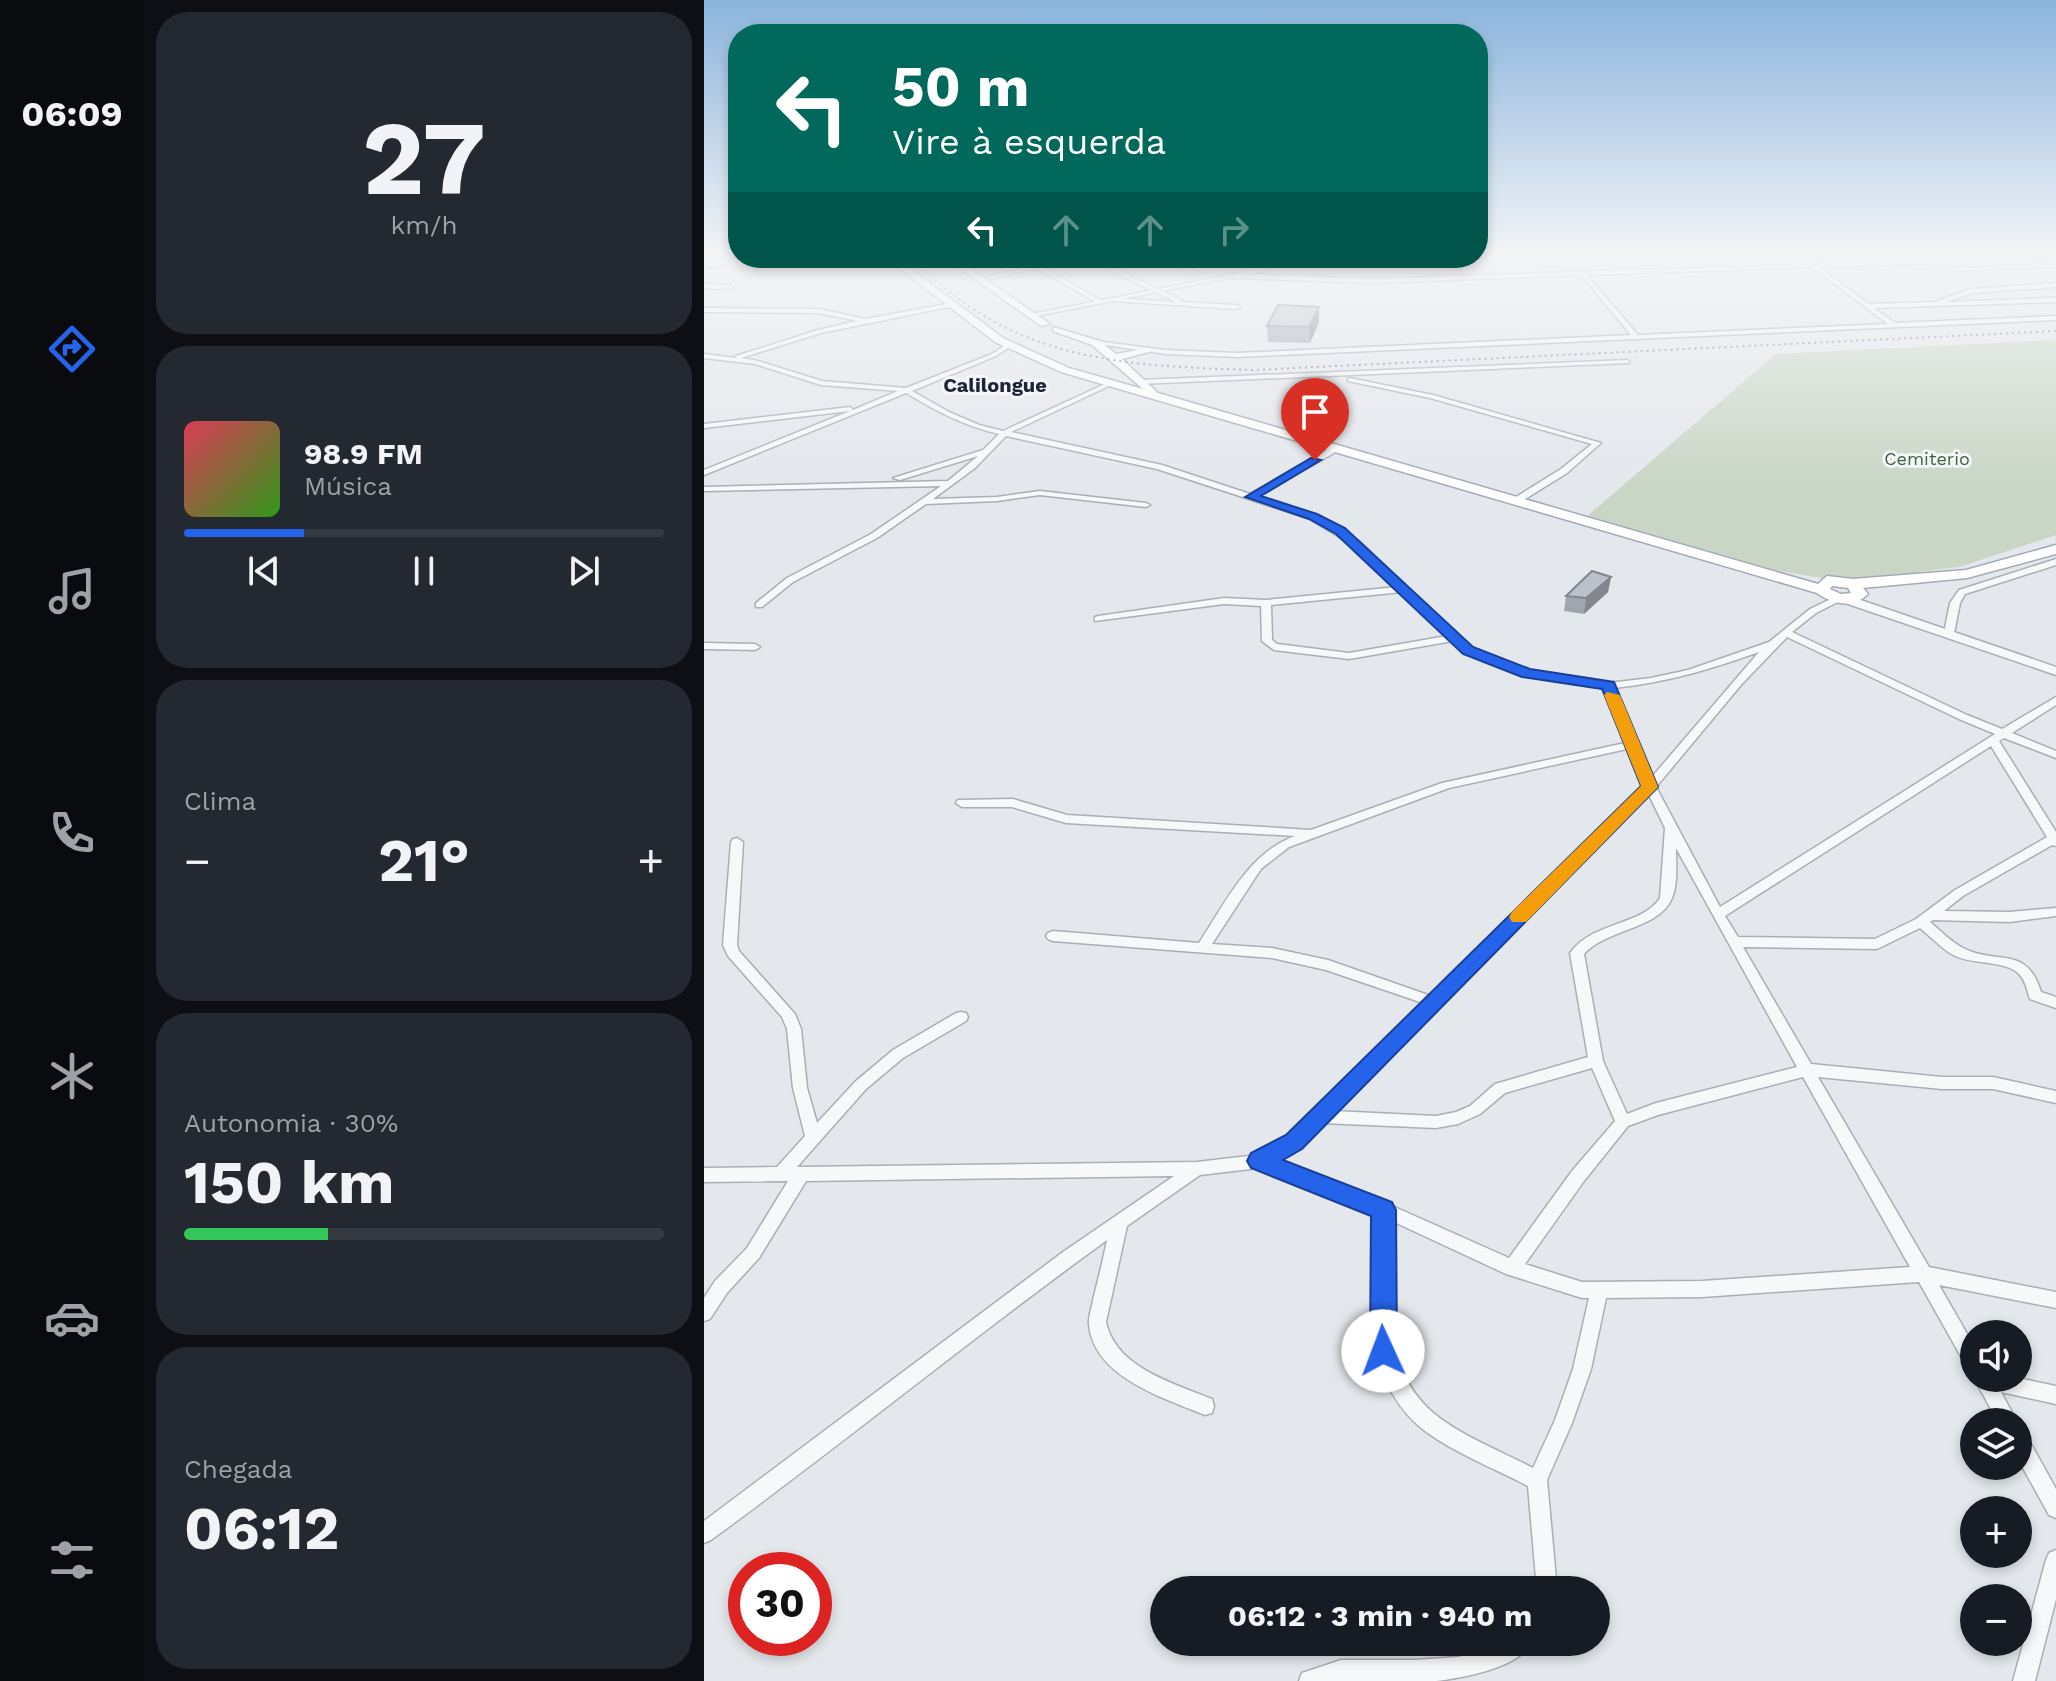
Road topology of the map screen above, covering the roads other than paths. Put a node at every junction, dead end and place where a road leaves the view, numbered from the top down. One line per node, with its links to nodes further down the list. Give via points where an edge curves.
1 (822, 330): 15 (street)
2 (987, 330): 9 (main road)
3 (1037, 330): 8 (main road)
4 (1068, 330): 10 (main road)
5 (1631, 330): 7 (street)
6 (1799, 330): 7 (street)
7 (1637, 338): 11 (street, via 1237,355)
8 (1032, 339): 9 (main road); 12 (main road)
9 (1004, 343): 12 (main road); 13 (street)
10 (1096, 343): 11 (street); 16 (main road)
11 (1145, 350): 16 (main road)
12 (1026, 354): 13 (street); 20 (main road)
13 (994, 355): 23 (street)
14 (704, 356): 15 (street)
15 (736, 358): 23 (street, via 821,383)
16 (1114, 358): 18 (main road)
17 (1627, 362): 19 (street)
18 (1127, 371): 20 (main road); 21 (main road)
19 (1326, 376): 21 (street); 35 (street, via 1431,396 1597,443)
20 (1096, 380): 22 (main road)
21 (1139, 382): 24 (main road)
22 (1109, 384): 24 (main road); 27 (street)
23 (905, 390): 25 (street); 27 (street, via 955,419)
24 (1159, 398): 28 (main road)
25 (861, 409): 26 (street); 30 (street)
26 (704, 426)
27 (1004, 433): 29 (street); 34 (street, via 1159,467)
28 (1336, 448): 34 (street); 35 (main road)
29 (989, 450): 31 (street); 32 (street)
30 (704, 473)
31 (882, 482): 32 (street); 33 (street)
32 (950, 483): 36 (street)
33 (704, 489)
34 (1251, 497): 41 (street, via 1332,526)
35 (1519, 499): 40 (main road, via 1733,563)
36 (924, 502): 37 (street, via 1040,493); 44 (street, via 874,536 790,580)
37 (1146, 505)
38 (2056, 549): 42 (main road, via 1994,569)
39 (2056, 562): 48 (street, via 1962,592)
40 (1827, 585): 42 (main road); 45 (street)
41 (1402, 589): 43 (street); 49 (street)
42 (1852, 593): 45 (street); 48 (street)
43 (1266, 603): 46 (street, via 1224,601); 49 (street, via 1267,641 1274,647 1349,656)
44 (759, 605)
45 (1815, 608): 47 (street)
46 (1098, 619)
47 (1787, 633): 50 (street); 56 (street)
48 (1949, 633): 53 (street)
49 (1451, 638): 54 (street, via 1492,662 1527,673)
50 (1774, 644): 54 (street, via 1691,672); 59 (street)
51 (704, 646): 52 (street)
52 (755, 647)
53 (2056, 671)
54 (1608, 686): 57 (street)
55 (2056, 700): 56 (street)
56 (1999, 739): 58 (street); 63 (street); 66 (street)
57 (1631, 745): 59 (street); 62 (street, via 1446,785)
58 (2056, 755)
59 (1650, 787): 61 (street); 71 (street)
60 (962, 803): 62 (street, via 1013,803 1066,819)
61 (1671, 828): 66 (street); 74 (street, via 1666,899 1657,910 1585,940 1577,953)
62 (1311, 834): 70 (street, via 1285,844 1257,866)
63 (2054, 840): 67 (street, via 1959,893)
64 (737, 842): 79 (street, via 730,945 788,1014)
65 (2056, 912): 67 (street)
66 (1719, 914): 69 (street)
67 (1926, 918): 69 (street, via 1877,944); 72 (street, via 1959,952 2024,969 2031,975 2035,995)
68 (1053, 936): 70 (street)
69 (1735, 942): 75 (street)
70 (1202, 948): 71 (street, via 1272,953 1328,965)
71 (1434, 1002): 77 (street)
72 (2056, 1003)
73 (961, 1017): 79 (street, via 898,1054)
74 (1596, 1061): 77 (street, via 1500,1088 1458,1118 1436,1122); 78 (street)
75 (1808, 1070): 76 (street, via 1993,1083); 78 (street); 90 (street)
76 (2056, 1097)
77 (1318, 1117): 80 (street, via 1294,1142)
78 (1623, 1122): 89 (street)
79 (813, 1137): 83 (street)
80 (1259, 1161): 81 (street); 87 (street)
81 (1197, 1169): 84 (street); 88 (street)
82 (733, 1173): 83 (street); 85 (street); 86 (street)
83 (782, 1173): 84 (street)
84 (801, 1174): 93 (street, via 753,1253)
85 (704, 1175)
86 (704, 1182)
87 (1384, 1210): 89 (street); 99 (street, via 1382,1339 1397,1384 1420,1414)
88 (1120, 1221): 97 (street, via 1098,1337 1141,1377); 101 (street)
89 (1512, 1268): 91 (street)
90 (1923, 1274): 91 (street); 92 (street); 94 (street)
91 (1599, 1291): 99 (street, via 1582,1369)
92 (2056, 1300)
93 (704, 1313)
94 (1960, 1339)
95 (2032, 1389): 96 (street)
96 (2056, 1395)
97 (1205, 1406)
98 (2032, 1465): 100 (street)
99 (1537, 1480): 103 (street)
100 (2056, 1508)
101 (704, 1533)
102 (2056, 1560): 106 (street)
103 (1546, 1576)
104 (1496, 1656): 105 (street, via 1446,1677 1343,1670)
105 (1310, 1681)
106 (2024, 1681)

